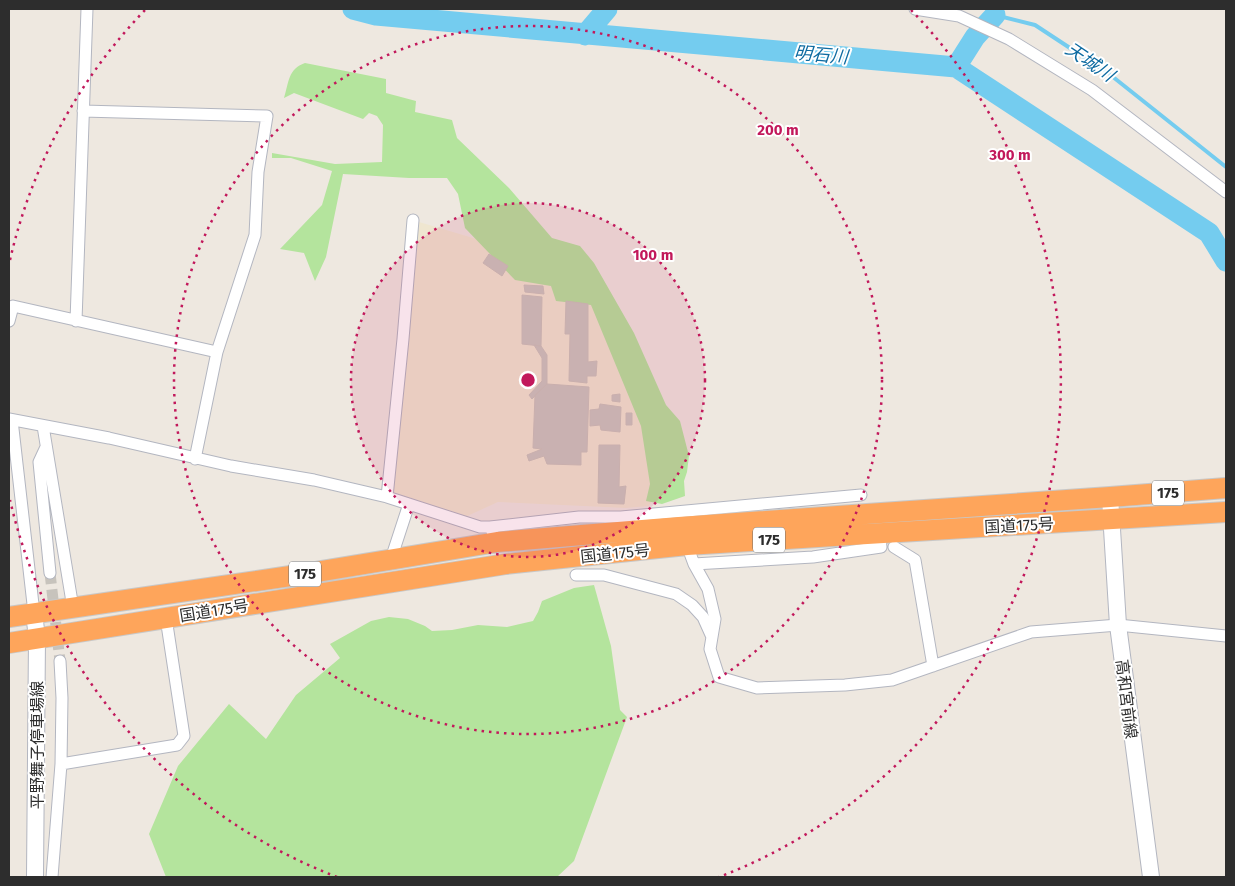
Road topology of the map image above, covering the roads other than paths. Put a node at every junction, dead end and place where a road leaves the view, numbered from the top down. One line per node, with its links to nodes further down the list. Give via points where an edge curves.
1 (87, 9): 3 (street)
2 (915, 9): 4 (street, via 958,16 1009,39 1092,90)
3 (83, 111): 8 (street); 9 (street, via 267,116 258,172 255,235)
4 (1226, 192)
5 (413, 220): 16 (street)
6 (11, 302): 7 (street); 8 (street)
7 (9, 321)
8 (76, 321): 9 (street)
9 (217, 352): 13 (street)
10 (10, 420): 11 (street); 28 (street)
11 (43, 426): 12 (street); 13 (street)
12 (46, 447): 25 (street, via 38,462); 27 (street)
13 (195, 458): 16 (street)
14 (1226, 488): 17 (highway, 国道175号 / 175)
15 (862, 495): 21 (street, via 621,517 579,516)
16 (387, 497): 18 (street)
17 (1110, 498): 20 (street, 高和宮前線); 21 (highway, 国道175号 / 175)
18 (409, 504): 21 (street, via 480,527); 24 (street)
19 (1226, 512): 20 (highway, 国道175号 / 175)
20 (1112, 519): 23 (highway, 国道175号 / 175, via 879,534); 31 (street, 高和宮前線)
21 (494, 535): 24 (highway, 国道175号 / 175)
22 (894, 547): 37 (street, via 915,560)
23 (691, 554): 30 (highway, 国道175号 / 175, via 506,564); 33 (street, via 708,589 714,619)
24 (391, 559): 27 (highway, 国道175号 / 175)
25 (50, 573)
26 (576, 575): 33 (street, via 604,575 676,594 703,617)
27 (73, 608): 28 (highway, 国道175号 / 175)
28 (34, 613): 29 (highway, 国道175号 / 175); 34 (street, 平野舞子停車場線)
29 (9, 617)
30 (166, 618): 34 (highway, 国道175号 / 175); 38 (street, via 184,736 177,745)
31 (1118, 625): 32 (street); 37 (street, via 1031,632); 42 (street, 高和宮前線)
32 (1226, 636)
33 (712, 637): 37 (street, via 710,649 719,677 757,688 892,680)
34 (37, 638): 35 (highway, 国道175号 / 175); 40 (street, 平野舞子停車場線)
35 (9, 643)
36 (60, 661): 38 (street)
37 (933, 666)
38 (60, 764): 39 (street)
39 (55, 861): 40 (street); 41 (street)
40 (35, 870)
41 (52, 877)
42 (1150, 877)

